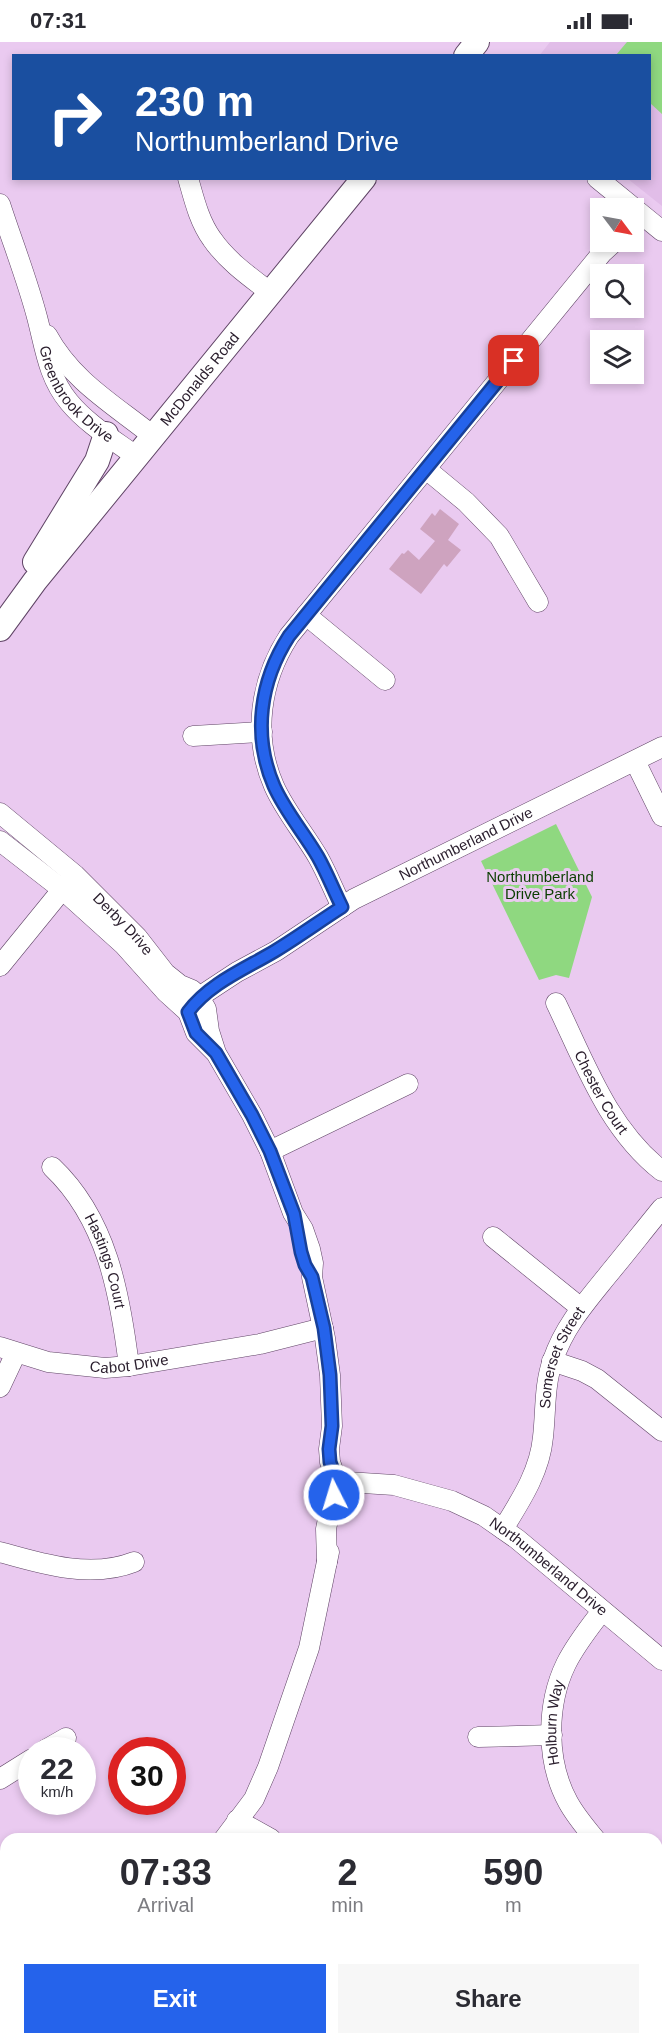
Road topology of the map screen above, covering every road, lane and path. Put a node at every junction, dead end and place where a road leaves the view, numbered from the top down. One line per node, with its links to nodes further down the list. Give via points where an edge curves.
1 (477, 42): 2 (main road)
2 (467, 54)
3 (189, 180): 11 (street, via 212,239 237,266)
4 (362, 180): 11 (main road, McDonalds Road)
5 (599, 180): 6 (street)
6 (619, 198)
7 (0, 204): 12 (street, Greenbrook Drive)
8 (644, 219): 9 (street)
9 (662, 231)
10 (602, 252): 16 (street)
11 (271, 293): 14 (main road, McDonalds Road)
12 (37, 316): 13 (street, Greenbrook Drive, via 56,385 70,404); 14 (street, Greenbrook Drive, via 55,350 72,371)
13 (106, 434): 15 (street, Greenbrook Drive); 19 (main road, via 97,461)
14 (153, 436): 15 (main road, McDonalds Road)
15 (137, 457): 19 (main road, McDonalds Road)
16 (426, 469): 17 (street, via 499,536); 18 (street)
17 (538, 602)
18 (306, 615): 20 (street); 21 (street, via 282,648 268,678)
19 (1, 620)
20 (386, 680)
21 (262, 732): 22 (street); 29 (street, via 264,754 275,787)
22 (193, 736)
23 (662, 747): 24 (street, Northumberland Drive)
24 (635, 760): 26 (street); 29 (street, Northumberland Drive)
25 (0, 813): 28 (street, Derby Drive)
26 (662, 816)
27 (0, 841): 28 (street, Derby Drive)
28 (69, 882): 30 (street); 32 (street, Derby Drive, via 166,992 180,1003)
29 (348, 903): 32 (street, Northumberland Drive, via 237,972)
30 (0, 966)
31 (556, 1003): 36 (street, Chester Court, via 614,1119 634,1146)
32 (197, 1004): 34 (street, via 216,1053)
33 (408, 1084): 34 (street)
34 (270, 1151): 40 (street, via 294,1214)
35 (52, 1167): 43 (street, Hastings Court, via 79,1197 100,1236 118,1296)
36 (662, 1171)
37 (662, 1208): 39 (street, Somerset Street)
38 (493, 1237): 39 (street)
39 (581, 1308): 42 (street, Somerset Street)
40 (324, 1333): 43 (street, Cabot Drive); 47 (street, via 330,1375 330,1462)
41 (8, 1350): 43 (street, Cabot Drive, via 70,1366); 44 (street); 45 (street)
42 (552, 1361): 46 (street, via 597,1379); 48 (street, Somerset Street, via 539,1458)
43 (129, 1366)
44 (0, 1375)
45 (0, 1387)
46 (662, 1431)
47 (343, 1486): 48 (street, Northumberland Drive, via 370,1494 424,1494 468,1508); 57 (street, via 309,1648 297,1686 278,1737 249,1788)
48 (503, 1529): 51 (street, Northumberland Drive)
49 (0, 1552): 50 (street, via 95,1570 121,1568)
50 (134, 1562)
51 (602, 1611): 52 (street, Northumberland Drive); 53 (street, Holburn Way, via 565,1666 554,1702)
52 (662, 1660)
53 (552, 1735): 54 (street); 60 (street, Holburn Way, via 560,1783)
54 (478, 1737)
55 (18, 1768): 56 (street)
56 (0, 1779)
57 (237, 1820): 58 (street); 59 (street)
58 (228, 1833)
59 (260, 1833)
60 (591, 1833)

